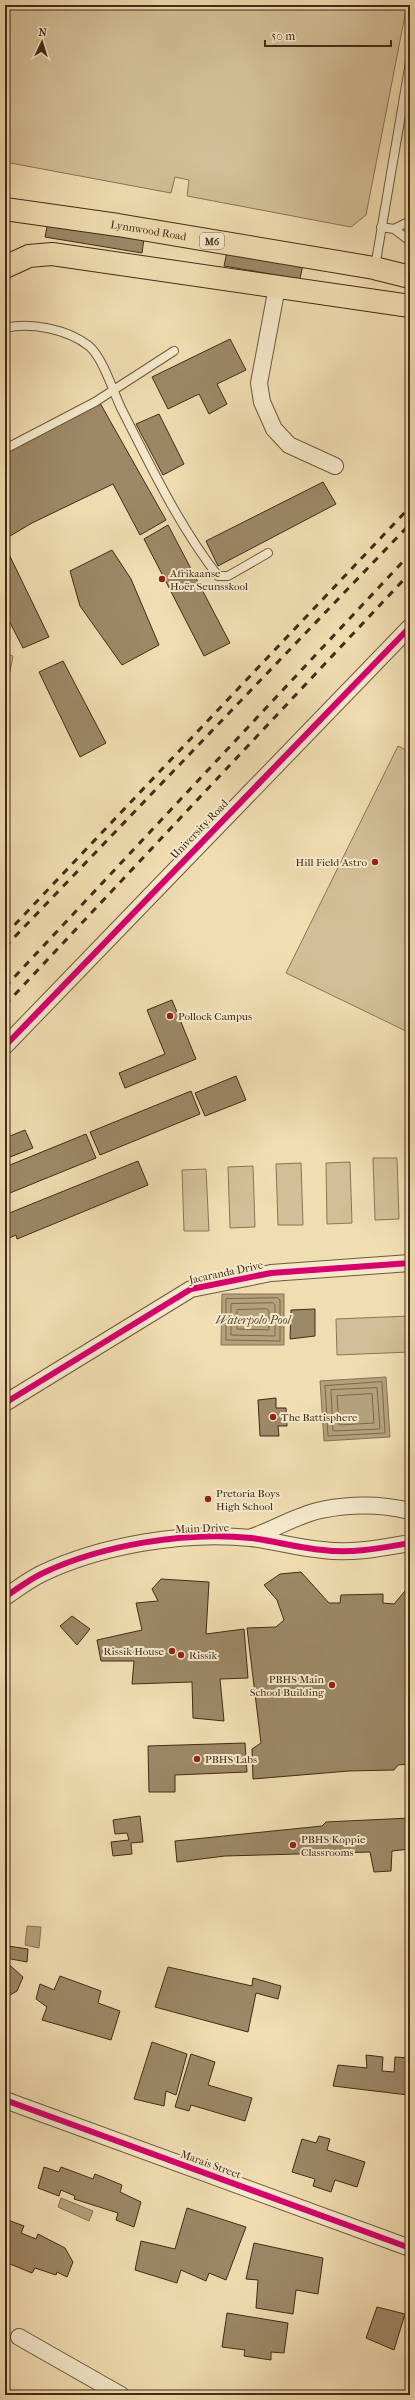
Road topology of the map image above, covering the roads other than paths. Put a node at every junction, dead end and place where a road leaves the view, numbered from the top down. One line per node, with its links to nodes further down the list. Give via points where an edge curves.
1 (410, 62): 4 (lane)
2 (8, 209): 8 (main road, Lynnwood Road / M6)
3 (410, 221): 5 (lane)
4 (381, 227): 5 (lane); 8 (lane)
5 (394, 229): 6 (lane)
6 (410, 241)
7 (25, 255): 10 (main road)
8 (374, 268): 9 (main road, Lynnwood Road / M6)
9 (410, 277)
10 (276, 287): 11 (main road); 16 (street, via 259,383 262,402 274,429 289,445)
11 (410, 306)
12 (5, 328): 14 (lane, via 40,327 89,346 98,356)
13 (174, 351): 14 (lane)
14 (112, 390): 15 (lane, via 95,402); 17 (lane, via 179,515 203,557 218,576 228,576)
15 (5, 449)
16 (335, 466)
17 (268, 553)
18 (410, 627): 19 (street, University Road)
19 (5, 1046)
20 (410, 1263): 21 (street, Jacaranda Drive, via 271,1273 191,1289)
21 (5, 1403)
22 (410, 1511): 23 (street, Main Drive, via 391,1506 365,1505 320,1510)
23 (250, 1538): 24 (street, Main Drive, via 324,1551 359,1551); 25 (street, Main Drive, via 175,1538 111,1549 68,1562 41,1574)
24 (410, 1543)
25 (5, 1597)
26 (5, 2100): 27 (street, Marais Street)
27 (410, 2248)
28 (19, 2337): 29 (street)
29 (121, 2395)

